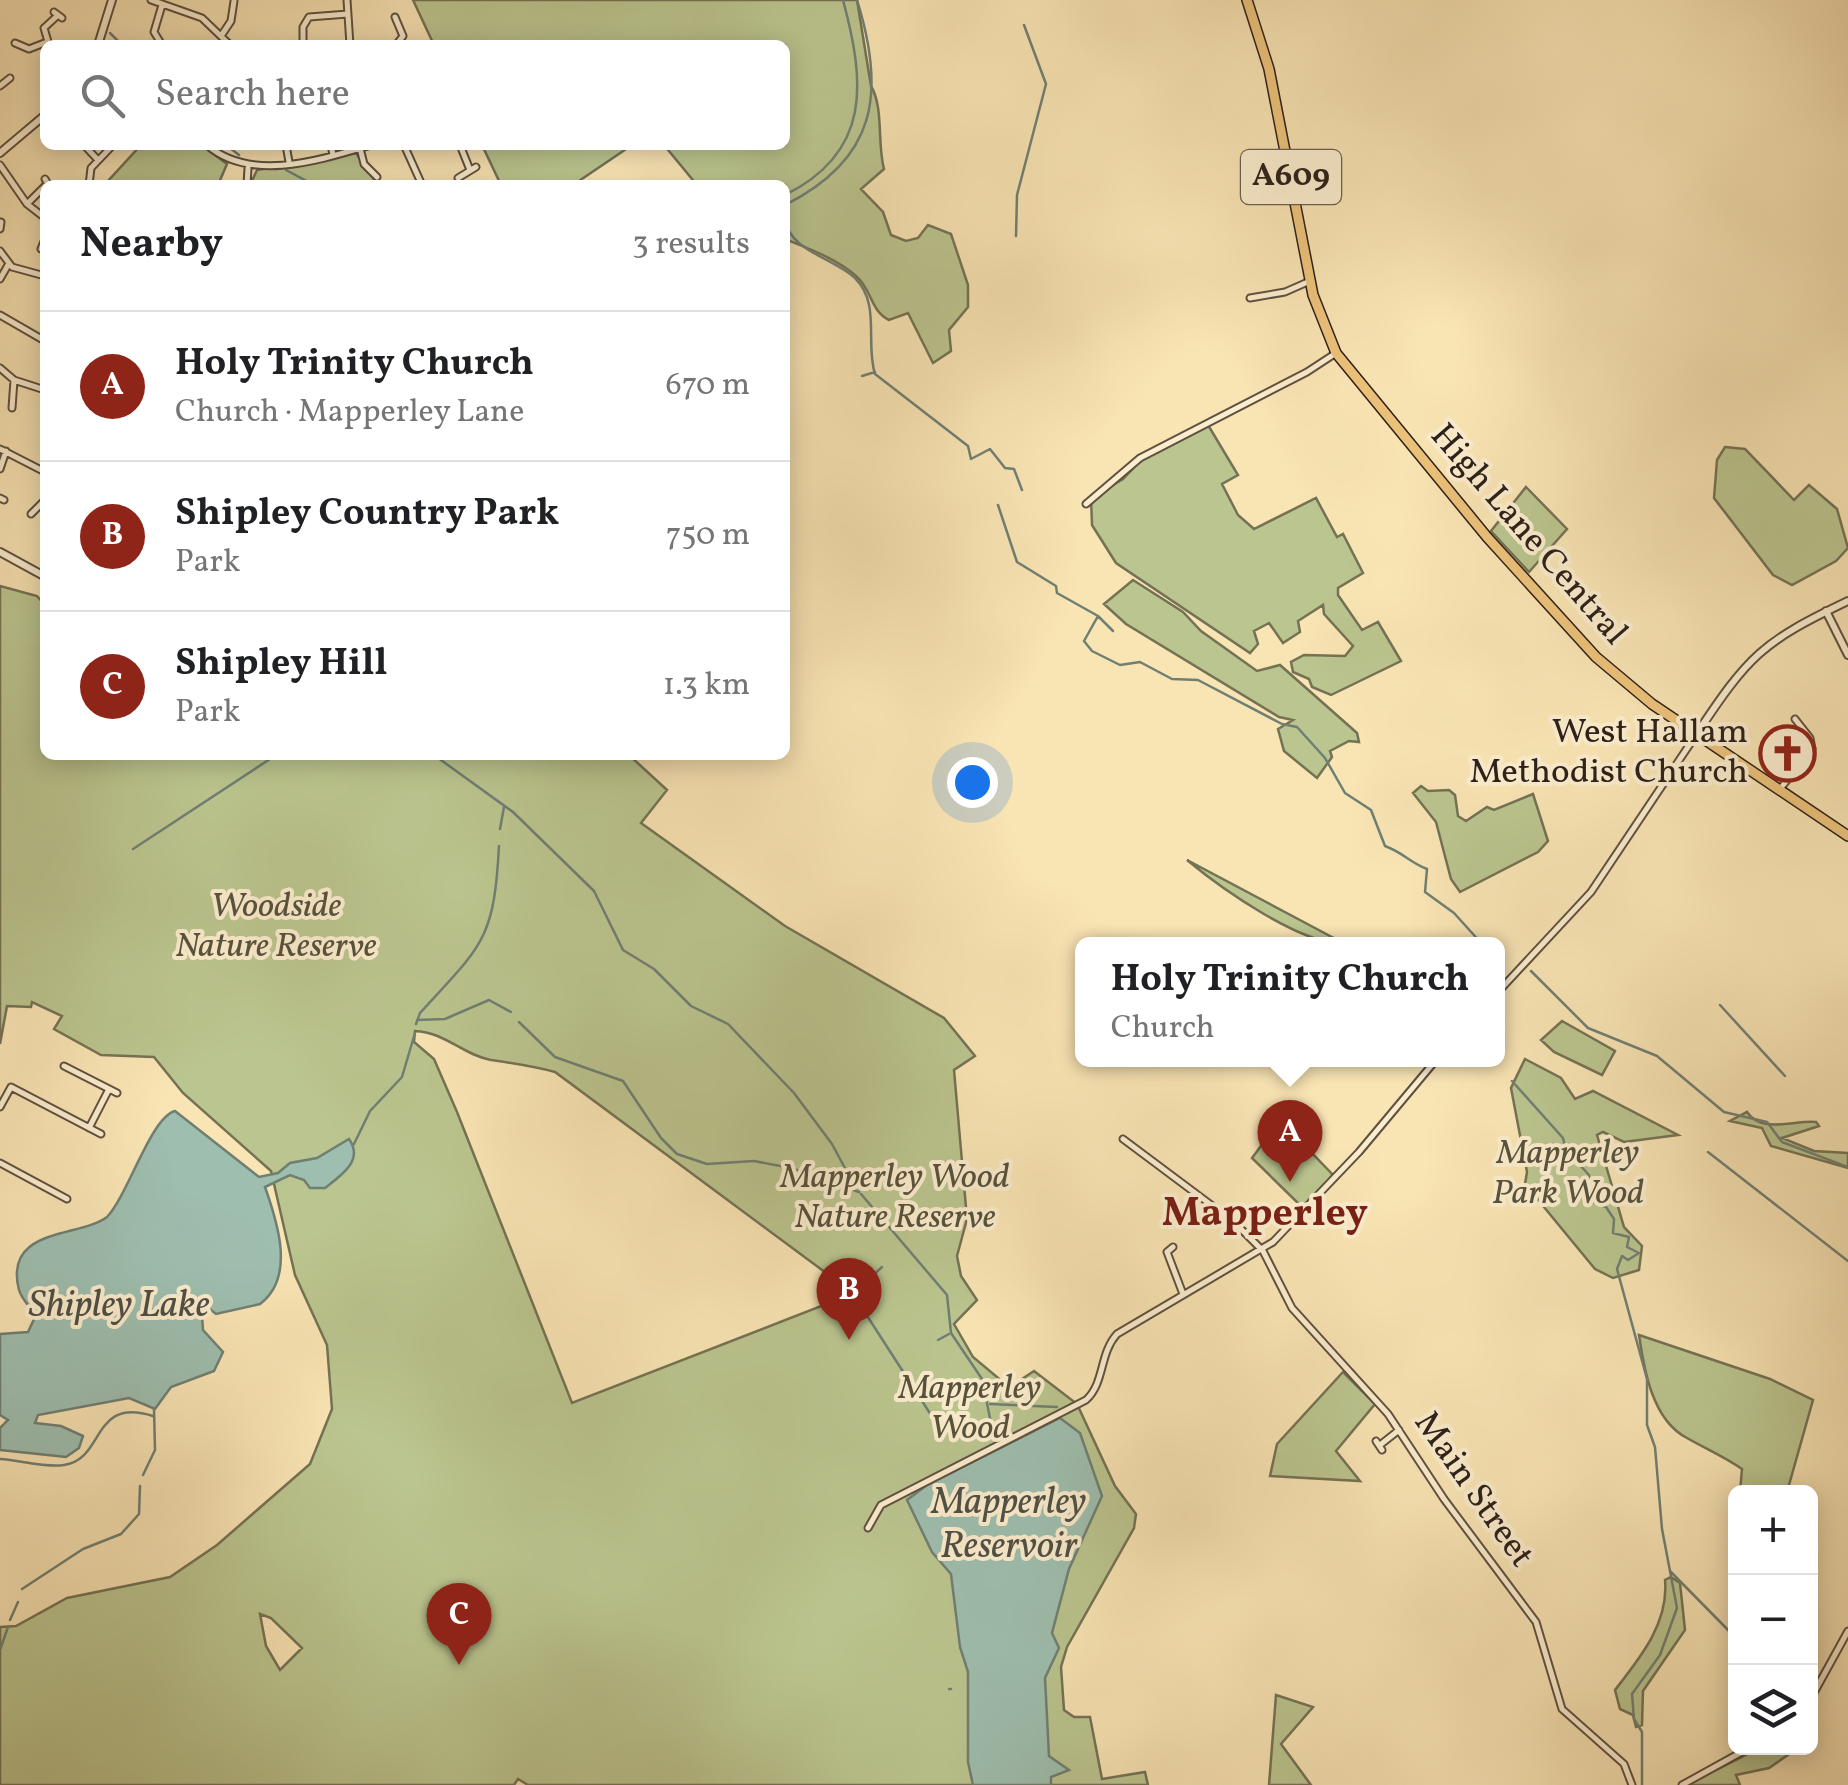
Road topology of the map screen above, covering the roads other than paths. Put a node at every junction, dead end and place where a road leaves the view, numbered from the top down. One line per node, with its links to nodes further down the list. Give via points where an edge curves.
1 (112, 0): 16 (street)
2 (151, 0): 7 (street)
3 (183, 0): 8 (street)
4 (347, 0): 9 (street)
5 (1247, 0): 52 (main road, A609, via 1269,69)
6 (236, 1): 14 (street)
7 (162, 4): 8 (street); 17 (street, via 154,32)
8 (180, 10): 14 (street, via 202,18)
9 (348, 14): 13 (street, via 316,14); 20 (street)
10 (57, 16): 15 (street, via 44,28)
11 (395, 17): 21 (street)
12 (296, 18): 13 (street)
13 (304, 22): 19 (street)
14 (221, 36): 18 (street)
15 (47, 40)
16 (100, 40)
17 (159, 40)
18 (224, 40)
19 (303, 40)
20 (350, 40)
21 (401, 40)
22 (40, 46): 23 (street)
23 (17, 47)
24 (40, 119): 25 (street)
25 (1, 150)
26 (89, 150): 36 (street)
27 (108, 150): 36 (street)
28 (214, 150): 39 (street)
29 (287, 150): 37 (street)
30 (332, 150): 35 (street)
31 (353, 150): 35 (street)
32 (360, 150): 40 (street)
33 (406, 150): 44 (street)
34 (463, 150): 41 (street, via 473,168)
35 (333, 156): 37 (street)
36 (98, 160): 42 (street)
37 (289, 162): 39 (street)
38 (0, 166): 46 (street)
39 (248, 167): 43 (street)
40 (377, 177)
41 (458, 178)
42 (89, 180)
43 (247, 180)
44 (420, 180)
45 (40, 190): 46 (street)
46 (27, 204): 47 (street)
47 (40, 214)
48 (0, 252): 49 (street)
49 (8, 264): 50 (street); 51 (street)
50 (40, 274)
51 (0, 279)
52 (1310, 282): 53 (street); 56 (main road, A609)
53 (1250, 298)
54 (0, 315): 55 (street)
55 (40, 338)
56 (1336, 353): 64 (street, via 1140,458); 73 (main road, High Lane Central / A609, via 1570,630 1618,677)
57 (0, 368): 58 (street)
58 (14, 380): 59 (street); 60 (street)
59 (40, 388)
60 (12, 408)
61 (3, 450): 62 (street); 63 (street)
62 (0, 469)
63 (40, 469)
64 (1086, 504)
65 (40, 505): 66 (street)
66 (32, 514)
67 (0, 552): 68 (street)
68 (40, 573)
69 (1848, 600): 70 (street)
70 (1826, 611): 71 (street); 73 (street, via 1757,652)
71 (1848, 655)
72 (1795, 719): 74 (street, via 1812,742 1811,752)
73 (1696, 735): 74 (main road, A609); 76 (street, via 1592,892)
74 (1780, 789): 75 (main road, A609)
75 (1848, 836)
76 (1505, 985)
77 (1430, 1067): 88 (street)
78 (66, 1076): 79 (street, via 67,1068)
79 (109, 1089): 80 (street); 82 (street)
80 (117, 1093)
81 (0, 1107): 82 (street, via 11,1086)
82 (89, 1128): 83 (street)
83 (101, 1134)
84 (1123, 1139): 88 (street, Main Street)
85 (0, 1163): 86 (street)
86 (67, 1200)
87 (1173, 1247): 89 (street, via 1167,1252)
88 (1263, 1251): 89 (street); 90 (street, Main Street, via 1298,1316)
89 (1183, 1294): 92 (street, via 1108,1344 1086,1400 881,1506)
90 (1399, 1430): 91 (street); 96 (street, Main Street, via 1536,1622 1562,1709 1624,1764)
91 (1379, 1445)
92 (868, 1528)
93 (1848, 1631): 94 (street)
94 (1818, 1685)
95 (1737, 1755): 97 (street)
96 (1632, 1785)
97 (1682, 1785)

